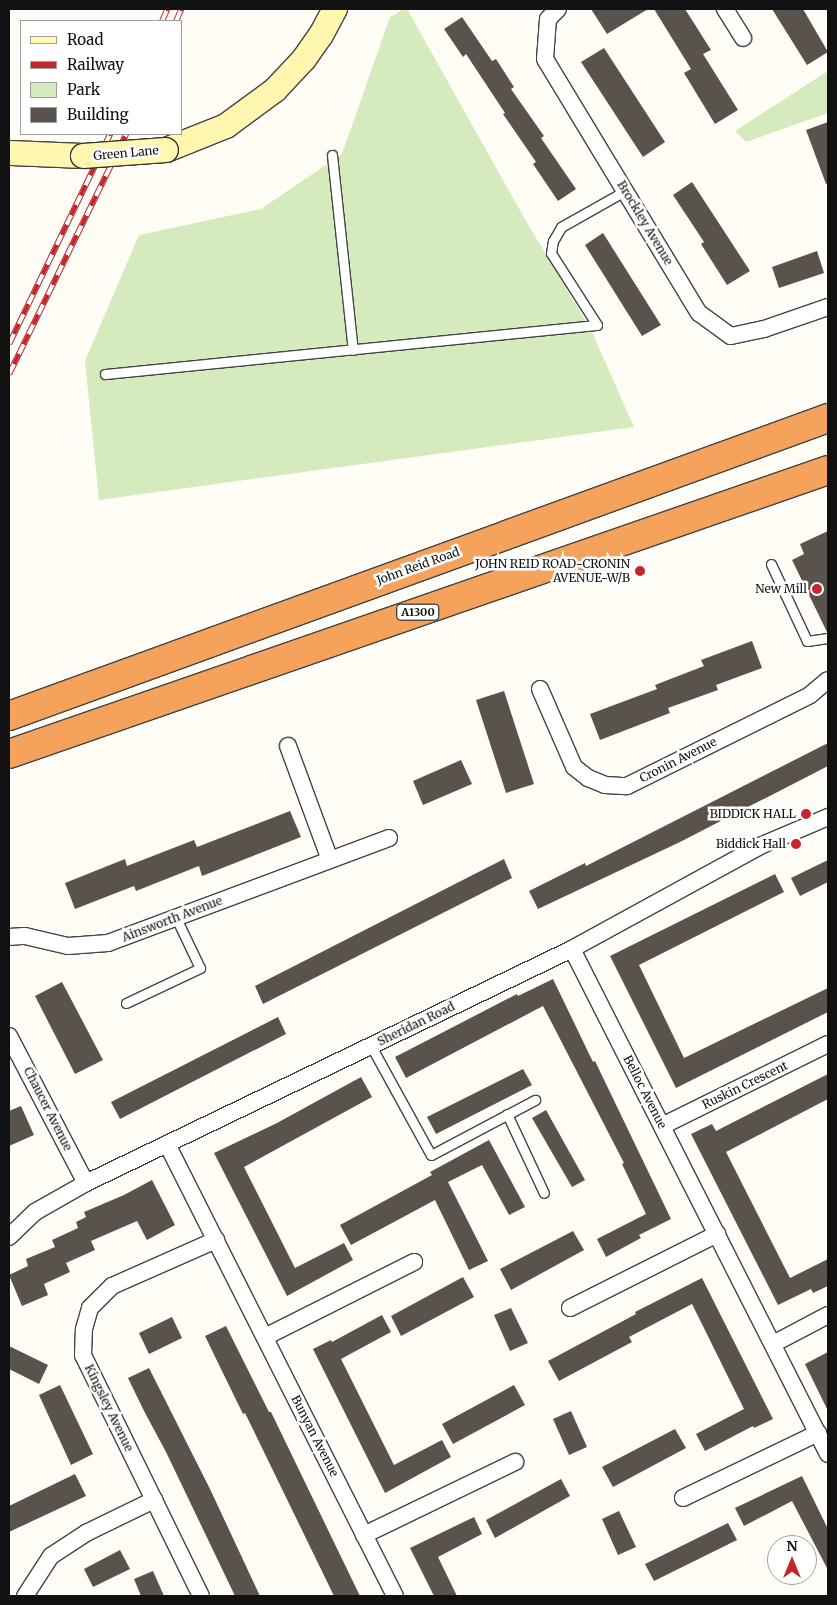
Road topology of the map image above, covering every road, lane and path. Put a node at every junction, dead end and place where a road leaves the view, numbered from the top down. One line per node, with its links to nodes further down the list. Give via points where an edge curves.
1 (335, 9): 5 (street, Green Lane, bridge, via 304,59 275,90 226,126 166,150 83,156)
2 (558, 9): 7 (street, Brockley Avenue, via 548,19 545,59)
3 (724, 9): 4 (street)
4 (743, 38)
5 (9, 153)
6 (332, 155): 9 (lane)
7 (625, 191): 8 (street, Brockley Avenue, via 699,312 731,336 764,329); 9 (lane, via 561,227 550,253 597,325)
8 (828, 307)
9 (352, 350): 10 (lane)
10 (105, 374)
11 (828, 418): 17 (highway, John Reid Road)
12 (828, 470): 19 (highway, A1300)
13 (771, 564): 14 (lane, via 807,641)
14 (828, 638)
15 (828, 680): 16 (street, Cronin Avenue, via 810,695 627,786 605,785 588,778 574,766)
16 (540, 689)
17 (9, 716)
18 (288, 746): 22 (street)
19 (9, 754)
20 (828, 817): 25 (street, Sheridan Road, via 760,846)
21 (389, 838): 22 (street, Ainsworth Avenue)
22 (330, 860): 23 (street, Ainsworth Avenue)
23 (176, 918): 24 (street, Ainsworth Avenue, via 108,943 89,946 68,946 25,936); 26 (lane, via 200,968)
24 (9, 937)
25 (572, 949): 29 (street, Sheridan Road); 32 (street, Belloc Avenue)
26 (126, 1003)
27 (9, 1036): 34 (street, Chaucer Avenue)
28 (828, 1044): 32 (street, Ruskin Crescent)
29 (371, 1046): 31 (lane, via 431,1155); 33 (street, Sheridan Road)
30 (536, 1100): 31 (lane)
31 (507, 1114): 35 (lane)
32 (662, 1126): 36 (street, Belloc Avenue)
33 (167, 1144): 34 (street, Sheridan Road); 38 (street, Bunyan Avenue)
34 (86, 1183): 37 (street, Sheridan Road, via 35,1212)
35 (544, 1193)
36 (717, 1234): 40 (street); 43 (street, Belloc Avenue)
37 (9, 1237)
38 (216, 1240): 42 (street, Bunyan Avenue); 48 (street, Kingsley Avenue, via 112,1286 90,1308 84,1329 84,1355)
39 (414, 1262): 42 (street)
40 (570, 1308)
41 (828, 1315): 43 (street)
42 (265, 1338): 49 (street, Bunyan Avenue)
43 (773, 1344): 44 (street, Belloc Avenue)
44 (818, 1433): 45 (street, Belloc Avenue); 47 (street)
45 (828, 1454)
46 (515, 1462): 49 (street)
47 (683, 1498)
48 (154, 1500): 50 (street, via 86,1533 51,1556); 51 (street, Kingsley Avenue)
49 (364, 1535): 52 (street, Bunyan Avenue)
50 (25, 1596)
51 (201, 1596)
52 (395, 1596)

